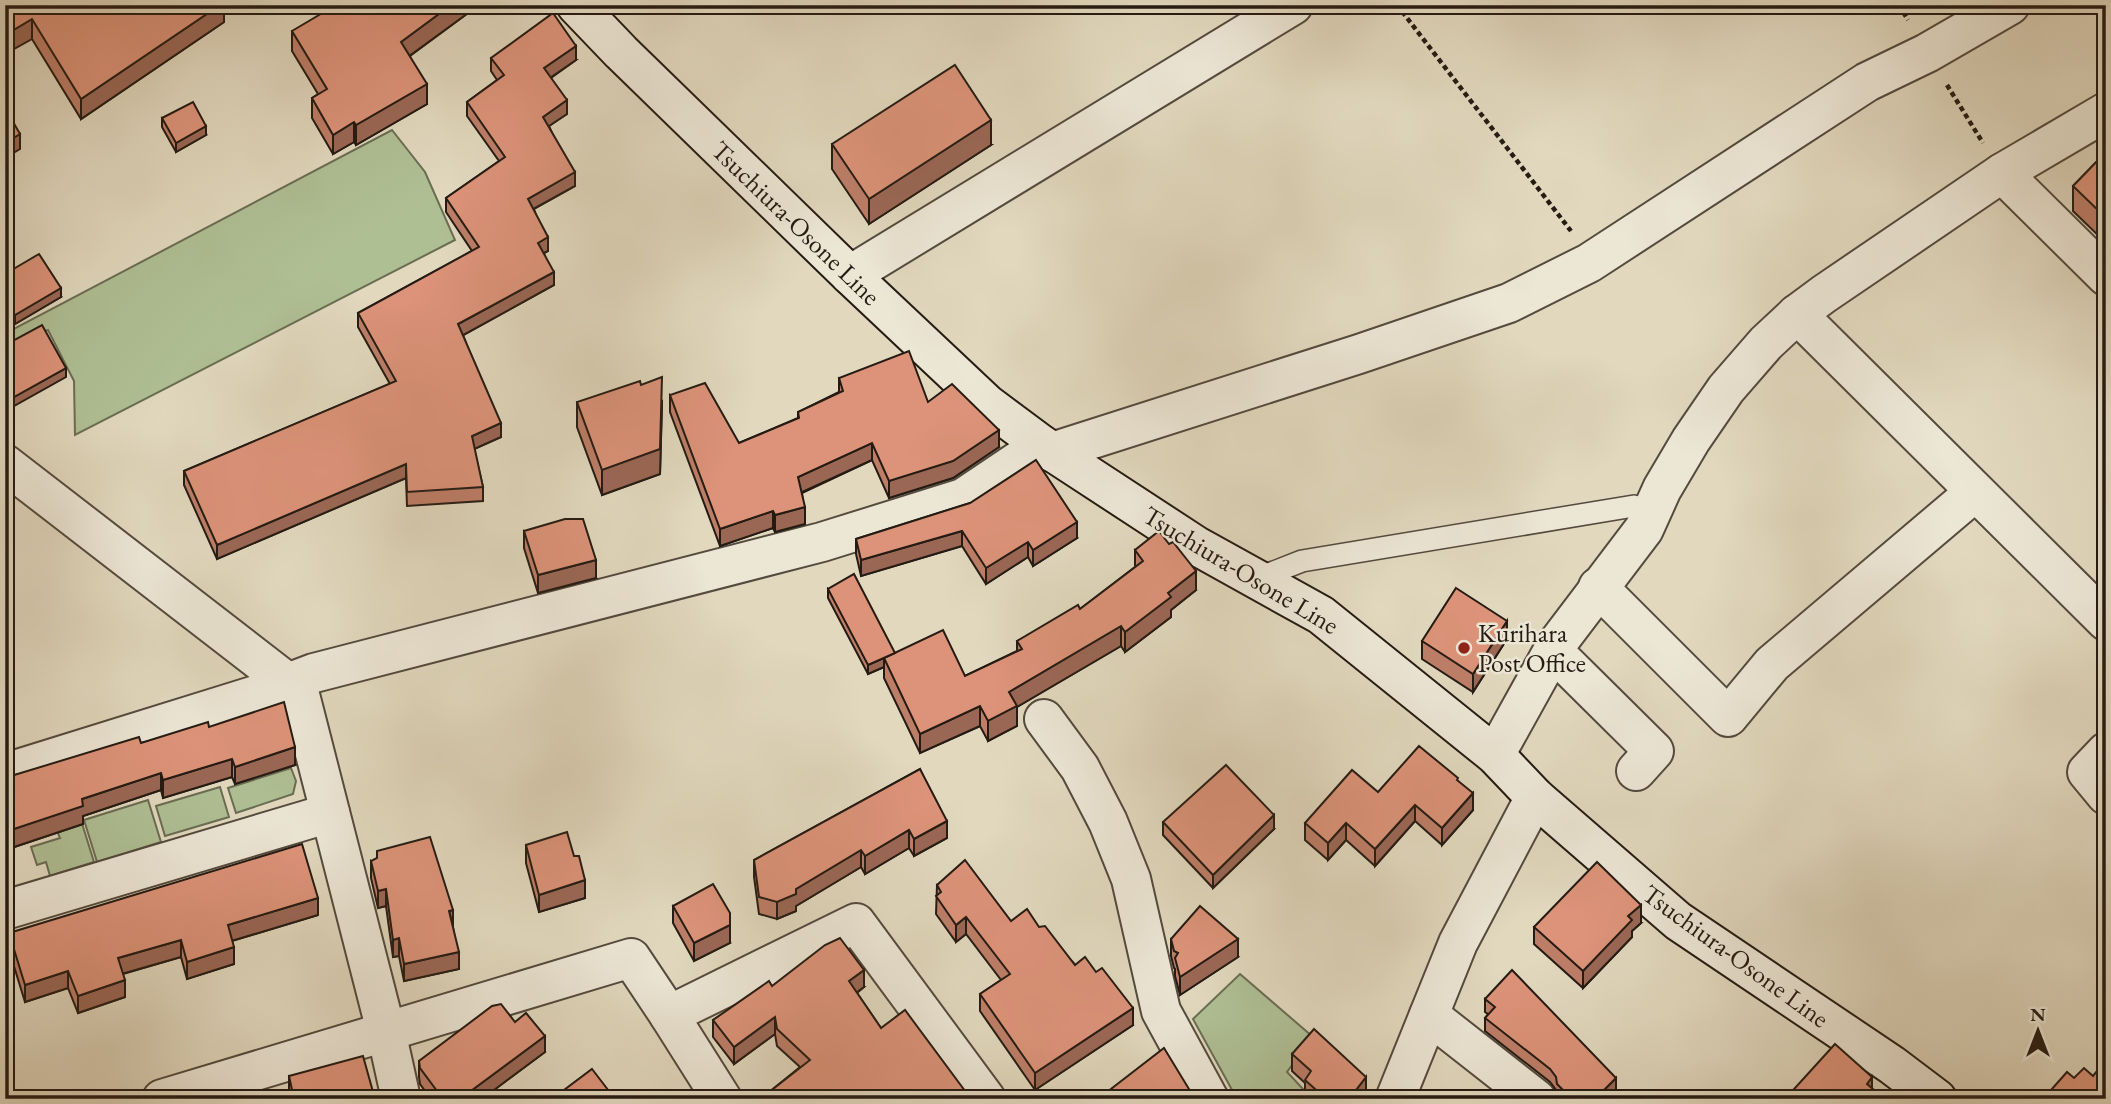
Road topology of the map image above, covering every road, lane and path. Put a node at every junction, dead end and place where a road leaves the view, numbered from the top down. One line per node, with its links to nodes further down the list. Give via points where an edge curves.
1 (576, 5): 9 (street, Tsuchiura-Osone Line)
2 (1293, 5): 9 (street)
3 (1397, 5): 8 (path, via 1567,224)
4 (2010, 5): 5 (street)
5 (1927, 52): 7 (path); 8 (street, via 1867,82)
6 (2106, 112): 7 (street)
7 (2002, 173): 10 (street); 11 (street)
8 (1589, 262): 12 (street, via 1509,303)
9 (850, 275): 12 (street, Tsuchiura-Osone Line, via 987,404)
10 (2106, 276)
11 (1797, 314): 14 (street); 15 (street, via 1726,389 1690,440)
12 (1047, 449): 16 (street, Tsuchiura-Osone Line); 20 (street, via 963,498 822,542)
13 (5, 464): 20 (street)
14 (1975, 492): 17 (street, via 1772,664 1728,717); 18 (street)
15 (1652, 511): 16 (lane, via 1634,506 1302,561); 17 (street, via 1644,529)
16 (1256, 579): 23 (street, Tsuchiura-Osone Line, via 1321,615)
17 (1598, 587): 19 (street)
18 (2106, 621)
19 (1553, 652): 23 (street); 24 (street, via 1654,751)
20 (287, 682): 25 (street); 28 (street, via 300,695)
21 (1044, 719): 37 (street, via 1080,768 1108,822 1130,879 1161,1012)
22 (2106, 752): 26 (street, via 2087,772)
23 (1495, 755): 27 (street, Tsuchiura-Osone Line)
24 (1636, 771)
25 (5, 774)
26 (2106, 795)
27 (1535, 797): 30 (street, via 1458,943); 40 (street, Tsuchiura-Osone Line, via 1678,921)
28 (331, 813): 29 (street); 32 (street)
29 (5, 910)
30 (1429, 1014): 38 (street); 39 (street)
31 (669, 1015): 32 (street, via 631,958); 35 (street); 36 (street, via 856,923)
32 (386, 1031): 33 (street); 34 (street)
33 (162, 1099)
34 (401, 1099)
35 (722, 1099)
36 (986, 1099)
37 (1209, 1099)
38 (1395, 1099)
39 (1536, 1099)
40 (1937, 1099)

